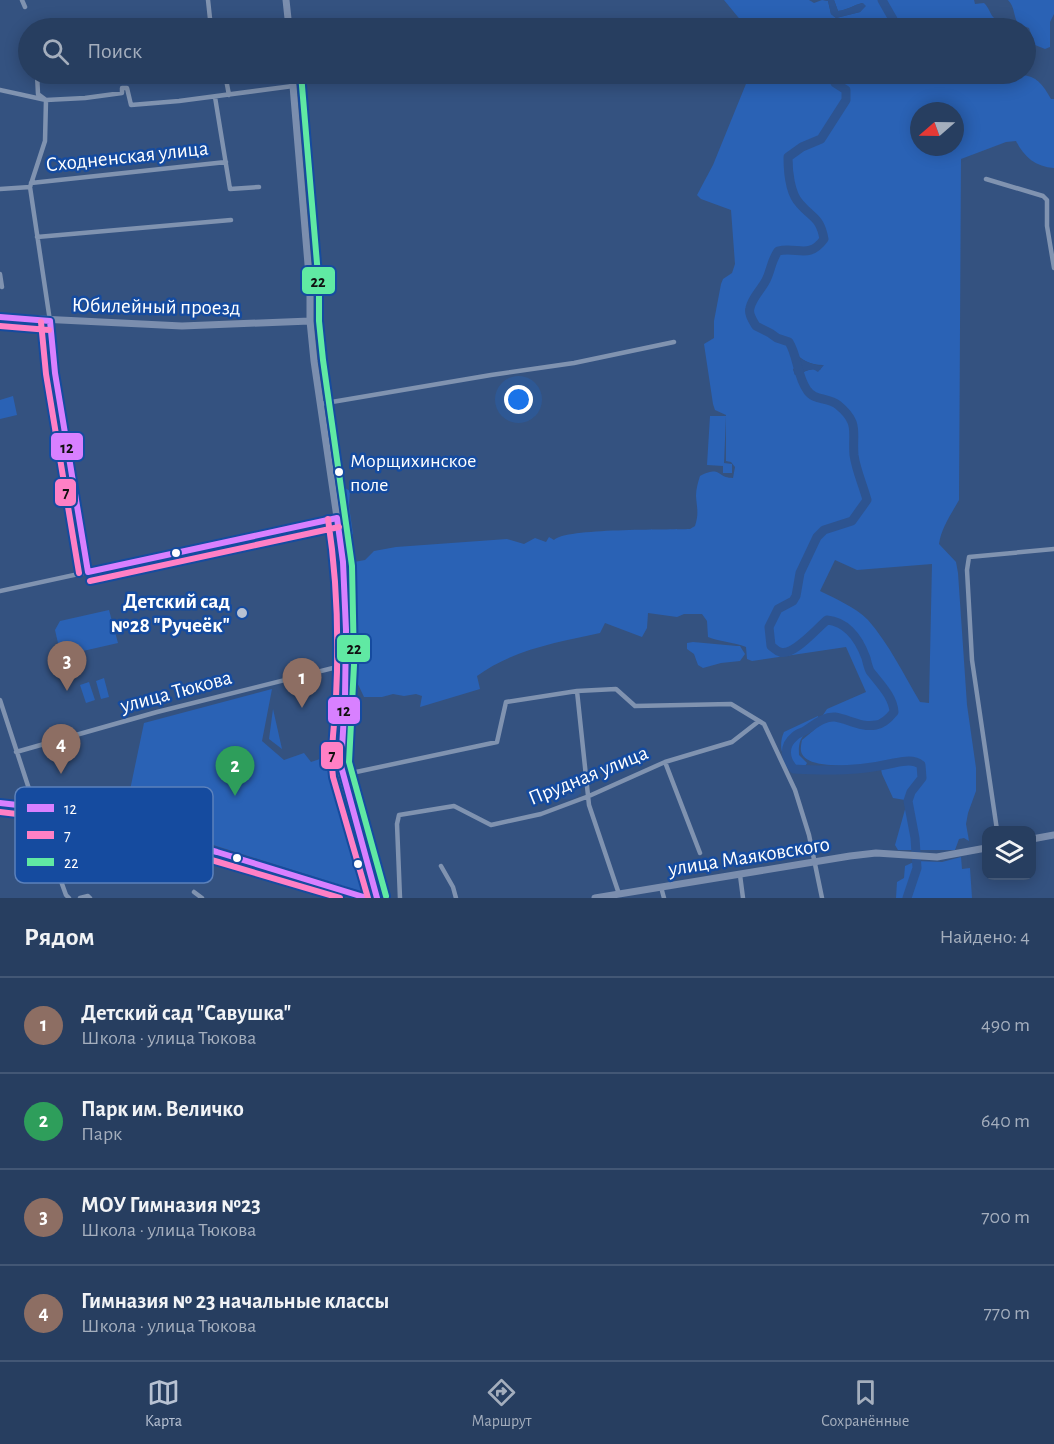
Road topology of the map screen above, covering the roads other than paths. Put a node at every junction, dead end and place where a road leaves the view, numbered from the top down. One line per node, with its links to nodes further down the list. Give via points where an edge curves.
1 (22, 0): 4 (street)
2 (208, 0): 5 (street)
3 (286, 0): 6 (street)
4 (25, 7)
5 (210, 18)
6 (288, 18)
7 (38, 84): 13 (street, via 38,94)
8 (227, 84): 11 (street)
9 (293, 86): 11 (street); 26 (street)
10 (0, 90): 13 (street)
11 (229, 95): 12 (street)
12 (215, 97): 13 (street, via 131,105 127,88 122,88 122,93); 14 (street)
13 (46, 100): 16 (street, via 45,141)
14 (226, 162): 16 (street, Сходненская улица); 17 (street, via 230,189)
15 (986, 179): 21 (street, via 1047,200)
16 (30, 185): 18 (street, Сходненская улица); 20 (street)
17 (259, 187)
18 (0, 189)
19 (231, 220): 20 (street)
20 (37, 237): 25 (street)
21 (1054, 268)
22 (0, 274): 23 (street)
23 (2, 287)
24 (0, 317): 25 (street, Юбилейный проезд)
25 (50, 321): 26 (street, Юбилейный проезд, via 182,326); 31 (street)
26 (310, 321): 28 (street)
27 (674, 342): 28 (street, via 574,363)
28 (320, 404): 29 (street)
29 (337, 518): 31 (street); 33 (street, via 343,566)
30 (1054, 549): 44 (street, via 969,557 972,660)
31 (88, 572): 32 (street)
32 (0, 591)
33 (345, 665): 37 (street, улица Тюкова); 39 (street)
34 (577, 691): 36 (street, via 616,689 634,706 731,704); 39 (street, via 506,702 497,741); 41 (street)
35 (0, 700): 37 (street)
36 (759, 722): 38 (street, Прудная улица, via 732,742); 50 (street, via 764,724 779,752 795,790)
37 (16, 752): 40 (street)
38 (665, 762): 41 (street, Прудная улица); 49 (street)
39 (342, 775): 63 (street)
40 (28, 787)
41 (590, 796): 56 (street, via 589,805); 64 (street, Прудная улица, via 542,814 491,825 454,806 399,815)
42 (0, 803): 43 (street)
43 (15, 805)
44 (996, 826)
45 (1054, 835): 46 (street)
46 (1036, 838)
47 (982, 849): 50 (street, улица Маяковского, via 923,857 876,853)
48 (213, 852): 57 (street)
49 (700, 853)
50 (815, 863): 52 (street, улица Маяковского); 69 (street)
51 (441, 866): 65 (street)
52 (740, 875): 54 (street, улица Маяковского); 68 (street)
53 (62, 883): 58 (street)
54 (661, 887): 56 (street, улица Маяковского); 67 (street)
55 (194, 892): 61 (street)
56 (619, 894): 66 (street, улица Маяковского)
57 (353, 895): 62 (street)
58 (69, 898)
59 (80, 898): 60 (street)
60 (90, 898)
61 (202, 898)
62 (367, 898)
63 (377, 898)
64 (400, 898)
65 (456, 898)
66 (595, 898)
67 (664, 898)
68 (742, 898)
69 (822, 898)

